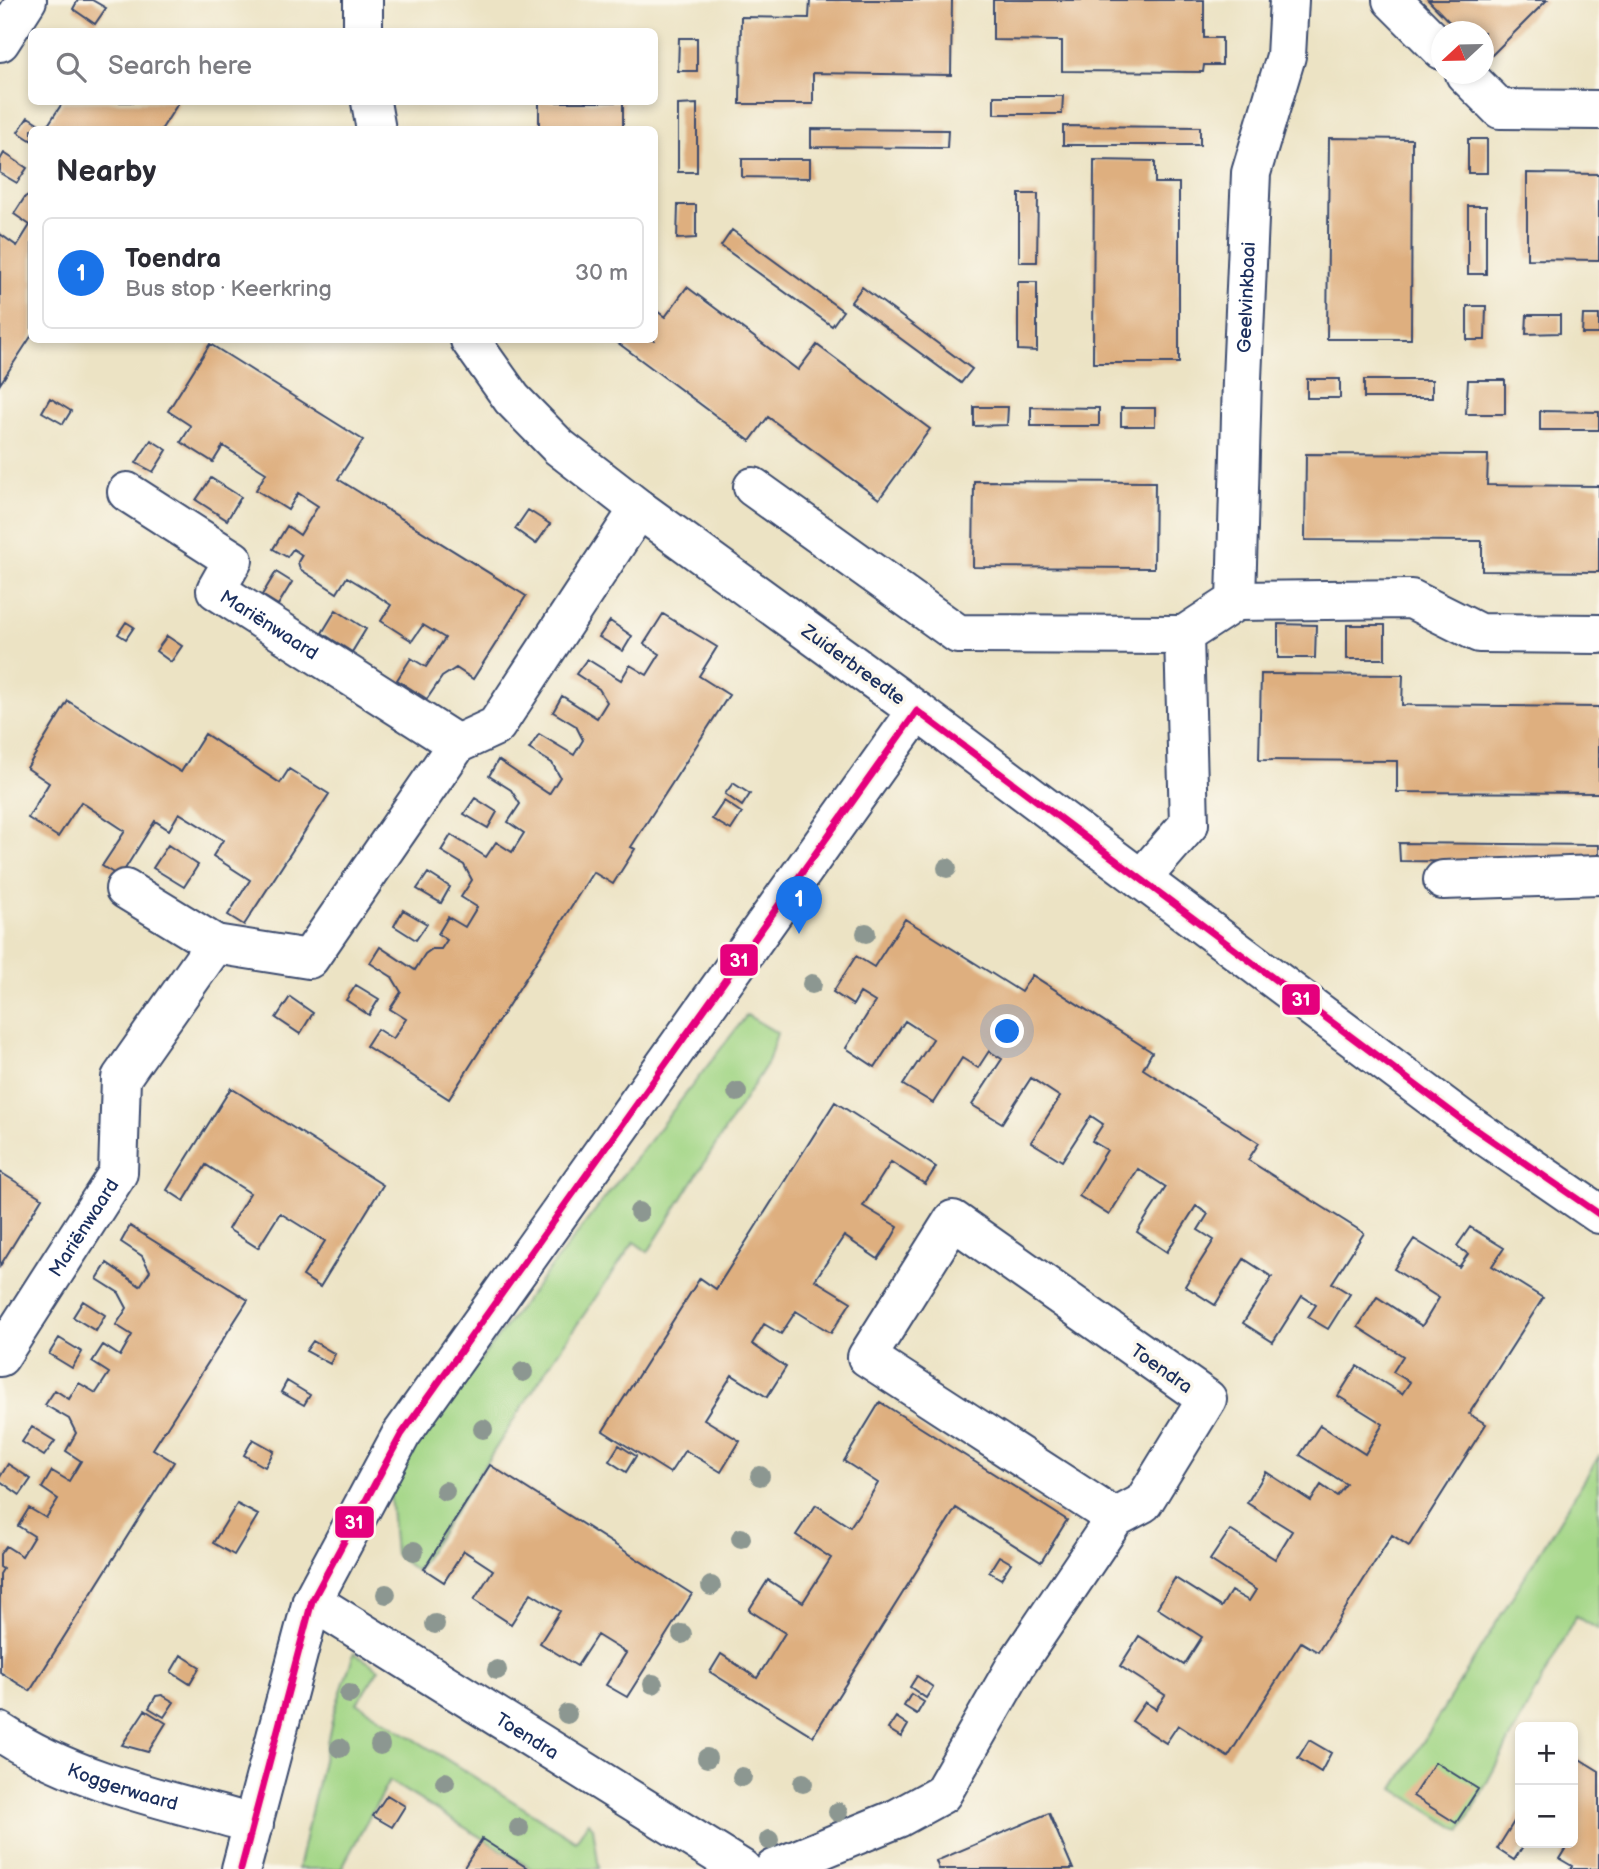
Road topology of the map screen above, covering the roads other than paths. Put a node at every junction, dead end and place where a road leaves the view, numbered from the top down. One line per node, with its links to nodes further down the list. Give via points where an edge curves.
1 (27, 0): 7 (street)
2 (363, 0): 5 (street)
3 (1289, 0): 16 (street, Geelvinkbaai, via 1286,56 1251,173)
4 (1392, 0): 6 (street)
5 (363, 28)
6 (1431, 40)
7 (0, 43)
8 (1475, 84): 10 (street, via 1500,109)
9 (372, 105): 11 (street)
10 (1599, 110)
11 (375, 126)
12 (472, 343): 15 (street, Zuiderbreedte, via 512,399 559,447)
13 (753, 487): 18 (street, via 958,634)
14 (127, 492): 20 (street, Mariënwaard, via 233,560 216,590)
15 (639, 509): 19 (street, Zuiderbreedte); 20 (street, via 496,726)
16 (1237, 601): 17 (street, via 1411,599 1479,633); 18 (street)
17 (1599, 634)
18 (1184, 635): 22 (street, via 1189,824)
19 (917, 711): 22 (street, Zuiderbreedte); 29 (street, via 401,1436)
20 (457, 744): 25 (street, via 309,960)
21 (1599, 875): 23 (street)
22 (1141, 879): 26 (street, Zuiderbreedte, via 1465,1122)
23 (1443, 880)
24 (125, 890): 25 (street)
25 (215, 944): 27 (street, Mariënwaard, via 121,1078 118,1173)
26 (1599, 1214)
27 (0, 1357)
28 (1115, 1518): 28 (street, Toendra, via 867,1357 953,1220 1207,1399 1143,1503); 34 (street, Toendra, via 1016,1665 942,1794 898,1818)
29 (312, 1601): 31 (street); 33 (street, Toendra)
30 (0, 1732): 31 (street, Koggerwaard, via 104,1783)
31 (254, 1824): 32 (street)
32 (241, 1869)
33 (742, 1869)
34 (774, 1869)

